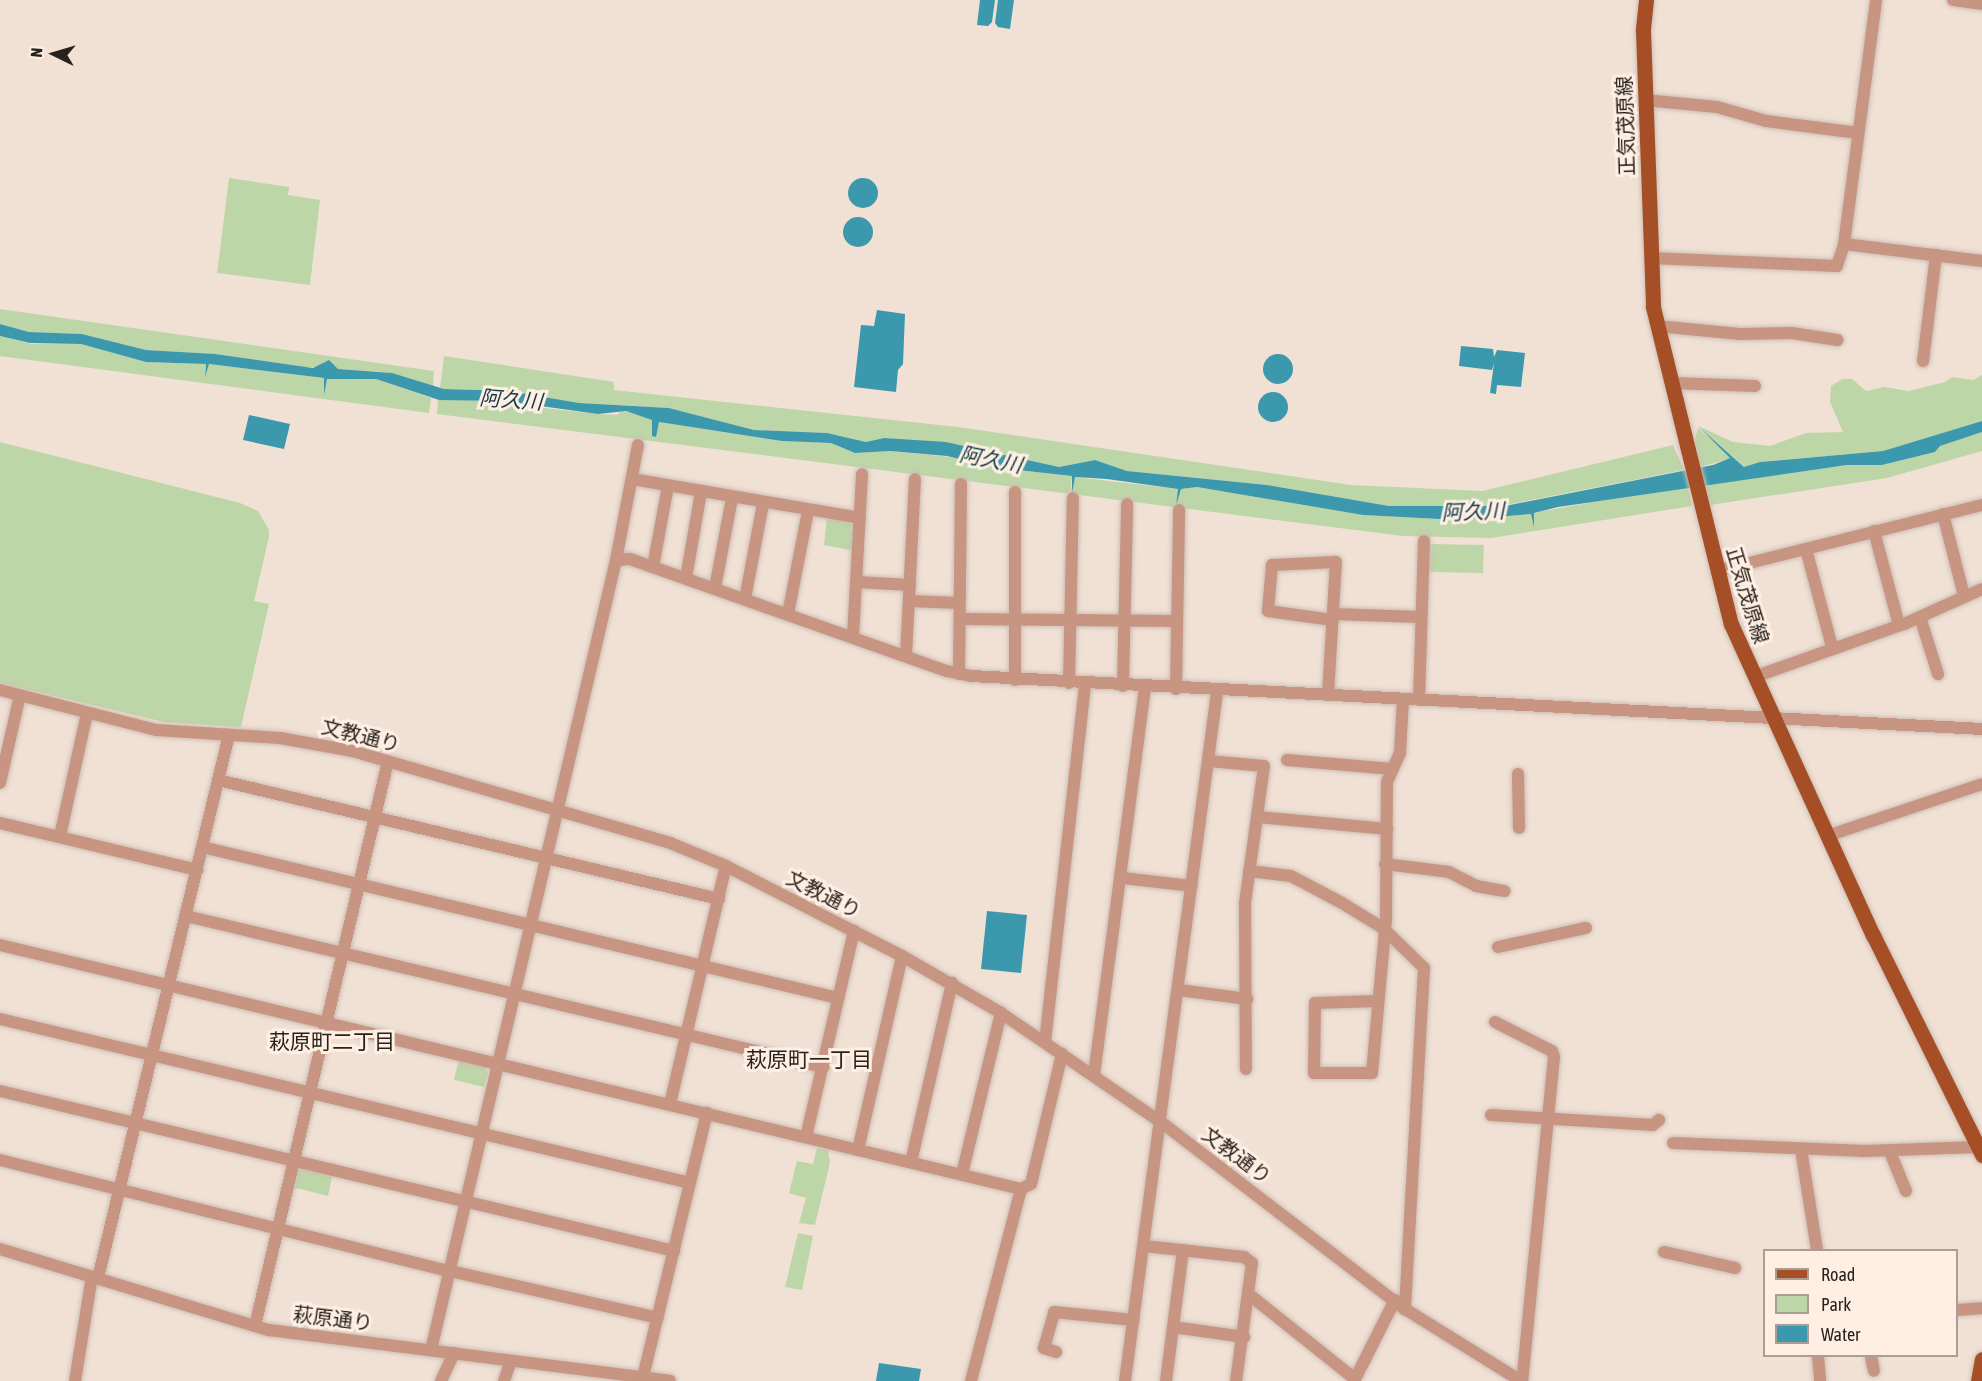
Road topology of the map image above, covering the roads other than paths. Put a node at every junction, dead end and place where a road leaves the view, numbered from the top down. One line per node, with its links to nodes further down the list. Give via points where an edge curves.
1 (1646, 0): 5 (main road, 正気茂原線)
2 (1876, 0): 6 (street)
3 (1953, 0): 4 (street)
4 (1982, 4)
5 (1645, 100): 6 (street, via 1717,108 1766,121); 9 (main road, 正気茂原線)
6 (1858, 133): 7 (street)
7 (1844, 244): 8 (street); 9 (street, via 1837,266)
8 (1936, 255): 10 (street); 13 (street)
9 (1651, 258): 11 (main road, 正気茂原線, via 1650,289)
10 (1982, 261)
11 (1658, 326): 12 (street); 14 (main road, 正気茂原線)
12 (1837, 340)
13 (1923, 361)
14 (1671, 383): 15 (street); 38 (main road, 正気茂原線)
15 (1755, 386)
16 (638, 445): 18 (street)
17 (862, 474): 32 (street)
18 (632, 479): 21 (street); 36 (street)
19 (915, 479): 41 (street)
20 (961, 484): 47 (street)
21 (668, 486): 22 (street); 37 (street)
22 (701, 492): 24 (street); 39 (street)
23 (1015, 492): 53 (street)
24 (732, 498): 26 (street); 42 (street)
25 (1073, 498): 54 (street)
26 (763, 504): 30 (street); 45 (street)
27 (1126, 504): 55 (street)
28 (1982, 505): 31 (street)
29 (1179, 510): 56 (street)
30 (807, 511): 32 (street); 48 (street)
31 (1943, 514): 33 (street); 44 (street)
32 (860, 518): 40 (street)
33 (1874, 531): 35 (street); 57 (street)
34 (1424, 541): 49 (street)
35 (1806, 549): 38 (street); 59 (street)
36 (616, 560): 37 (street, via 623,558); 88 (street)
37 (653, 567): 39 (street)
38 (1717, 571): 63 (main road, 正気茂原線, via 1731,624)
39 (686, 578): 42 (street)
40 (856, 582): 41 (street); 58 (street)
41 (910, 585): 46 (street)
42 (715, 588): 45 (street)
43 (1982, 589): 44 (street)
44 (1964, 596): 51 (street)
45 (745, 599): 48 (street)
46 (909, 601): 47 (street); 60 (street)
47 (959, 603): 52 (street)
48 (788, 614): 58 (street)
49 (1420, 616): 50 (street); 75 (street)
50 (1333, 617): 50 (street, via 1336,562 1272,565 1268,611); 73 (street)
51 (1920, 617): 57 (street); 62 (street)
52 (960, 619): 53 (street); 61 (street)
53 (1015, 620): 54 (street); 64 (street)
54 (1070, 620): 55 (street); 65 (street)
55 (1123, 621): 56 (street); 67 (street)
56 (1177, 621): 69 (street)
57 (1899, 626): 59 (street)
58 (853, 636): 60 (street)
59 (1832, 647): 63 (street)
60 (906, 656): 61 (street)
61 (959, 674): 64 (street)
62 (1938, 674)
63 (1754, 677): 77 (main road, 正気茂原線)
64 (1015, 680): 65 (street)
65 (1069, 683): 66 (street)
66 (1085, 684): 67 (street); 129 (street)
67 (1123, 686): 68 (street)
68 (1145, 687): 69 (street); 102 (street)
69 (1176, 689): 71 (street)
70 (0, 690): 72 (street, 文教通り)
71 (1217, 692): 73 (street); 82 (street)
72 (20, 695): 76 (street, 文教通り); 86 (street)
73 (1328, 695): 74 (street)
74 (1403, 700): 75 (street); 83 (street, via 1400,753)
75 (1419, 700): 77 (street)
76 (87, 712): 79 (street, 文教通り, via 156,730); 94 (street)
77 (1772, 719): 78 (street); 95 (main road, 正気茂原線)
78 (1982, 729)
79 (229, 735): 81 (street, 文教通り, via 299,740); 85 (street)
80 (1287, 759): 83 (street)
81 (388, 761): 88 (street, 文教通り); 89 (street)
82 (1209, 761): 90 (street, via 1264,766); 104 (street)
83 (1393, 769): 93 (street, via 1387,782)
84 (1518, 774): 92 (street)
85 (218, 780): 89 (street); 96 (street)
86 (0, 783)
87 (1982, 784): 95 (street)
88 (559, 811): 97 (street); 99 (street, 文教通り, via 670,843)
89 (377, 817): 97 (street); 103 (street)
90 (1258, 817): 93 (street); 101 (street)
91 (0, 823): 94 (street)
92 (1519, 828)
93 (1387, 829): 98 (street)
94 (60, 836): 100 (street)
95 (1827, 836): 150 (main road, 正気茂原線)
96 (202, 847): 100 (street); 103 (street)
97 (548, 859): 106 (street); 108 (street)
98 (1385, 864): 105 (street, via 1449,872 1476,886); 109 (street)
99 (726, 866): 106 (street); 111 (street, 文教通り)
100 (197, 870): 107 (street)
101 (1249, 871): 109 (street, via 1291,876); 122 (street)
102 (1122, 878): 104 (street); 135 (street)
103 (361, 886): 108 (street); 114 (street)
104 (1192, 886): 119 (street)
105 (1505, 891)
106 (719, 899): 116 (street)
107 (186, 916): 114 (street); 118 (street)
108 (531, 926): 116 (street); 120 (street)
109 (1383, 928): 123 (street); 174 (street, via 1425,972)
110 (1586, 928): 113 (street)
111 (854, 931): 115 (street, 文教通り); 121 (street)
112 (0, 945): 118 (street)
113 (1498, 947)
114 (345, 953): 120 (street); 127 (street)
115 (902, 956): 117 (street, 文教通り); 149 (street)
116 (703, 966): 121 (street); 128 (street)
117 (952, 983): 124 (street, 文教通り); 154 (street)
118 (169, 986): 127 (street); 131 (street)
119 (1179, 990): 122 (street); 143 (street)
120 (515, 994): 128 (street); 132 (street)
121 (838, 998): 133 (street)
122 (1247, 999): 134 (street)
123 (1377, 1001): 123 (street, via 1372,1073 1314,1073 1315,1003)
124 (1001, 1013): 129 (street, 文教通り); 155 (street)
125 (0, 1019): 131 (street)
126 (1495, 1022): 141 (street, via 1553,1054)
127 (328, 1023): 132 (street); 137 (street)
128 (687, 1034): 133 (street); 138 (street)
129 (1045, 1042): 130 (street, 文教通り)
130 (1062, 1054): 135 (street, 文教通り); 157 (street, via 1031,1184)
131 (153, 1055): 137 (street); 144 (street)
132 (498, 1065): 138 (street); 145 (street)
133 (823, 1067): 146 (street)
134 (1246, 1069)
135 (1094, 1075): 143 (street, 文教通り)
136 (0, 1091): 144 (street)
137 (311, 1093): 145 (street); 153 (street)
138 (670, 1104): 139 (street)
139 (707, 1113): 146 (street); 156 (street)
140 (1491, 1115): 141 (street)
141 (1548, 1119): 142 (street, via 1653,1125); 199 (street)
142 (1659, 1120)
143 (1161, 1122): 162 (street); 172 (street, 文教通り)
144 (136, 1124): 153 (street); 158 (street)
145 (482, 1134): 156 (street); 160 (street)
146 (806, 1137): 149 (street)
147 (1673, 1143): 148 (street)
148 (1801, 1149): 151 (street); 164 (street)
149 (858, 1150): 154 (street)
150 (1980, 1151): 151 (street)
151 (1890, 1152): 159 (street)
152 (0, 1160): 158 (street)
153 (295, 1161): 160 (street); 161 (street)
154 (911, 1162): 155 (street)
155 (962, 1174): 157 (street)
156 (690, 1183): 166 (street)
157 (1021, 1189): 195 (street)
158 (121, 1191): 161 (street); 170 (street)
159 (1906, 1191)
160 (466, 1203): 166 (street); 169 (street)
161 (278, 1229): 169 (street); 178 (street)
162 (1145, 1246): 165 (street); 177 (street)
163 (0, 1249): 170 (street, 萩原通り)
164 (1817, 1249)
165 (1183, 1250): 171 (street, via 1249,1259 1254,1269); 179 (street)
166 (674, 1251): 176 (street)
167 (1664, 1252): 168 (street)
168 (1735, 1268)
169 (450, 1271): 176 (street); 181 (street)
170 (95, 1277): 178 (street, 萩原通り); 191 (street)
171 (1251, 1296): 180 (street); 190 (street)
172 (1395, 1300): 174 (street, 文教通り); 190 (street)
173 (1982, 1308): 175 (street)
174 (1406, 1309): 199 (street, 文教通り)
175 (1958, 1310)
176 (658, 1318): 189 (street)
177 (1134, 1320): 182 (street, via 1054,1312 1044,1348); 196 (street)
178 (255, 1326): 181 (street, 萩原通り)
179 (1173, 1327): 180 (street); 197 (street)
180 (1244, 1337): 198 (street)
181 (431, 1350): 183 (street, 萩原通り)
182 (1056, 1352)
183 (454, 1353): 187 (street, 萩原通り); 192 (street)
184 (1818, 1357): 200 (street)
185 (1871, 1357): 188 (street)
186 (1982, 1359): 201 (main road)
187 (511, 1361): 189 (street, 萩原通り); 193 (street)
188 (1874, 1371)
189 (643, 1377): 194 (street, 萩原通り)
190 (1355, 1380)
191 (75, 1381)
192 (441, 1381)
193 (504, 1381)
194 (670, 1381)
195 (971, 1381)
196 (1125, 1381)
197 (1166, 1381)
198 (1236, 1381)
199 (1521, 1381)
200 (1820, 1381)
201 (1978, 1381)

